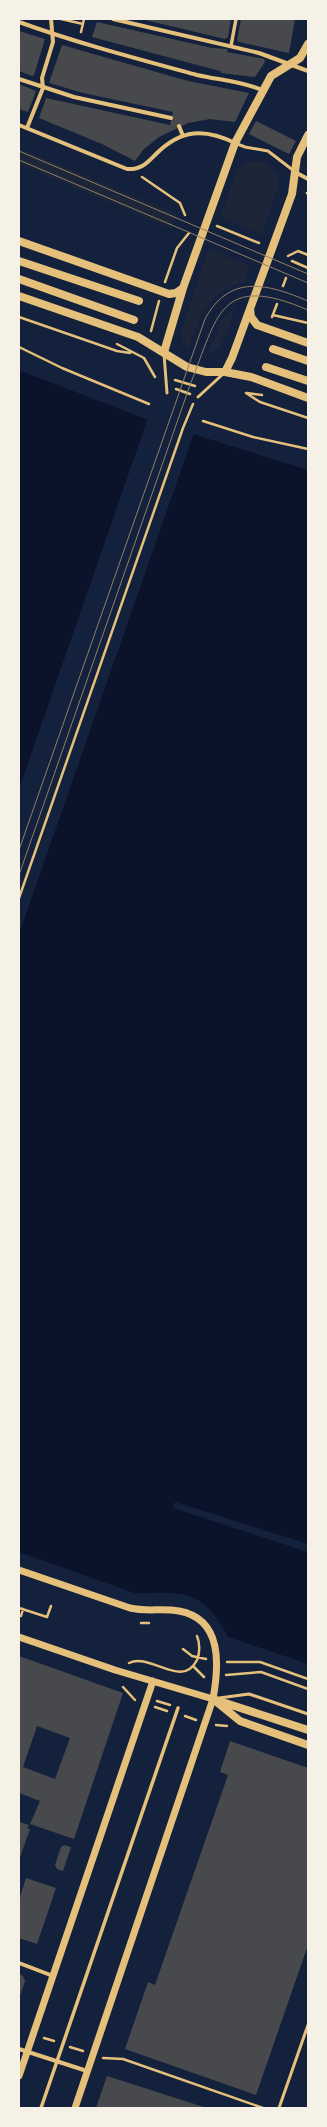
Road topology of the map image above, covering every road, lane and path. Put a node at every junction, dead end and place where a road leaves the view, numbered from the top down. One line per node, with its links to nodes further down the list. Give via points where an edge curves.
1 (51, 19): 9 (street)
2 (61, 19): 7 (path)
3 (84, 19): 7 (path)
4 (113, 19): 11 (street)
5 (236, 19): 11 (street)
6 (19, 22): 9 (street)
7 (83, 24): 8 (path)
8 (81, 31)
9 (52, 34): 15 (street, via 53,42 42,78); 16 (street)
10 (308, 44): 12 (main road, via 300,58)
11 (231, 46): 12 (street, via 271,56)
12 (290, 65): 13 (street); 16 (main road, via 276,72)
13 (308, 71)
14 (19, 79): 15 (street)
15 (44, 88): 17 (street); 20 (street)
16 (262, 90): 23 (main road)
17 (171, 118)
18 (19, 125): 20 (street)
19 (179, 126): 22 (street)
20 (27, 128): 22 (street, via 135,170 168,144)
21 (308, 135): 24 (main road, via 297,157)
22 (183, 136): 23 (street, via 204,131)
23 (235, 143): 24 (lane, via 268,152); 41 (main road)
24 (295, 172): 26 (street); 46 (main road, via 292,194)
25 (141, 176): 27 (path, via 180,203)
26 (308, 179)
27 (185, 215)
28 (217, 226): 31 (path)
29 (187, 235): 39 (path, via 178,248)
30 (19, 241): 41 (main road, via 169,294)
31 (259, 243)
32 (308, 255): 33 (path, via 298,251)
33 (288, 256)
34 (19, 261): 44 (main road)
35 (292, 261): 36 (path)
36 (308, 268)
37 (286, 278): 40 (path)
38 (19, 279): 49 (main road)
39 (166, 281)
40 (283, 286)
41 (183, 288): 57 (main road)
42 (19, 296): 57 (main road, via 138,337)
43 (160, 296): 52 (path)
44 (140, 301)
45 (277, 304): 47 (path)
46 (250, 309): 54 (main road, via 251,317 257,325); 62 (main road)
47 (273, 315): 50 (path); 51 (path)
48 (19, 317): 58 (path, via 117,352)
49 (134, 320)
50 (270, 323)
51 (308, 323)
52 (150, 336)
53 (112, 342): 58 (path)
54 (308, 343)
55 (19, 347): 71 (path)
56 (272, 349): 59 (main road)
57 (164, 352): 62 (main road, via 196,370); 63 (lane)
58 (132, 353): 61 (path, via 144,358)
59 (308, 361)
60 (266, 367): 64 (main road)
61 (154, 372)
62 (225, 372): 66 (lane); 70 (main road, via 251,377)
63 (165, 376): 65 (lane); 66 (path)
64 (308, 381)
65 (167, 385): 67 (lane); 69 (path)
66 (207, 390): 69 (lane)
67 (167, 393)
68 (246, 393): 72 (path, via 260,402)
69 (198, 397): 75 (path, via 183,428)
70 (308, 398)
71 (149, 404)
72 (308, 418)
73 (203, 421): 74 (path, via 253,437)
74 (308, 449)
75 (19, 898)
76 (19, 1570): 85 (street, via 130,1608 142,1611 178,1610 191,1615 202,1622 209,1631)
77 (51, 1606): 79 (path, via 47,1617)
78 (19, 1608): 79 (path)
79 (24, 1609): 80 (path)
80 (21, 1616)
81 (193, 1632): 84 (path, via 199,1644)
82 (19, 1637): 91 (street)
83 (183, 1649): 84 (path)
84 (198, 1657): 85 (path); 87 (path)
85 (218, 1661): 89 (path, via 260,1662); 94 (street)
86 (149, 1663): 87 (path, via 180,1672)
87 (193, 1666): 90 (path)
88 (231, 1674): 93 (path, via 261,1672)
89 (308, 1678)
90 (206, 1679)
91 (153, 1681): 94 (street); 95 (street)
92 (123, 1687): 95 (path, via 136,1701)
93 (308, 1688)
94 (214, 1699): 98 (lane, via 249,1694); 99 (street); 100 (main road); 101 (main road, via 240,1721)
95 (146, 1701): 96 (path); 97 (path); 103 (street)
96 (178, 1708): 97 (street)
97 (176, 1714): 99 (path); 108 (street)
98 (308, 1714)
99 (206, 1723): 107 (street)
100 (308, 1730)
101 (308, 1745)
102 (19, 1963): 103 (street)
103 (53, 1976): 106 (street)
104 (308, 2025): 114 (lane)
105 (19, 2049): 106 (street)
106 (28, 2052): 108 (street); 110 (street)
107 (92, 2054): 109 (street); 113 (path, via 102,2058 123,2059)
108 (57, 2061): 109 (street); 111 (street)
109 (87, 2071): 112 (street)
110 (19, 2076)
111 (41, 2108)
112 (75, 2108)
113 (263, 2108)
114 (279, 2108)

